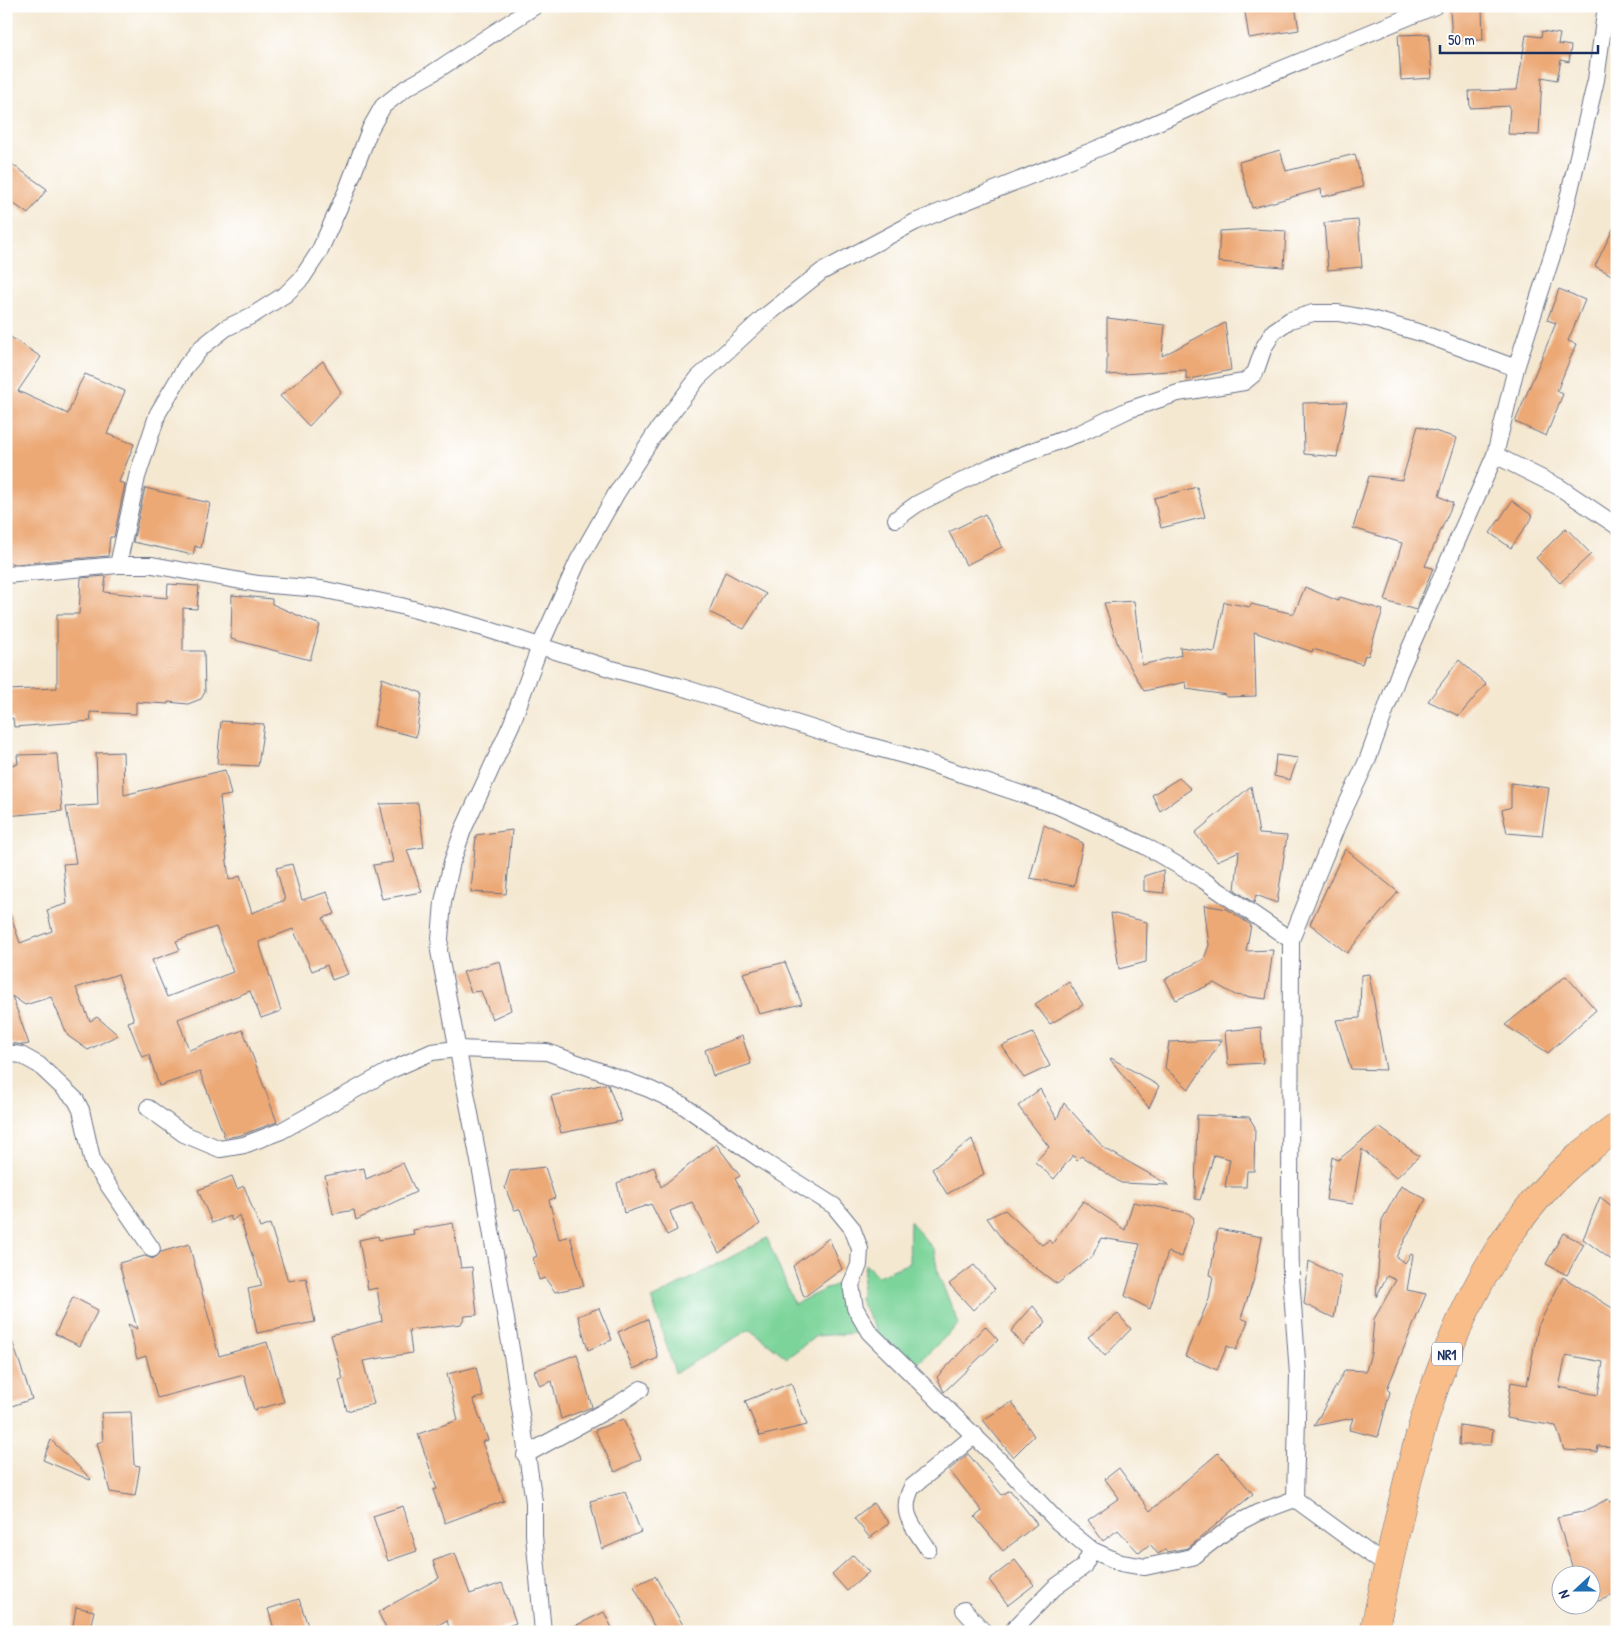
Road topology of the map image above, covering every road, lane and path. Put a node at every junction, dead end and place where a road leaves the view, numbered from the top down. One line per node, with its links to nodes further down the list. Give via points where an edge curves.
1 (535, 6): 8 (street, via 383,106 370,129 319,252 302,278 286,294 226,328 202,347 186,366 158,413 137,477)
2 (1435, 6): 10 (street, via 915,222 821,272 763,318 698,378 660,428 616,494 578,561)
3 (1606, 6): 4 (street, via 1596,80 1561,228)
4 (1516, 368): 5 (street); 6 (street, via 1421,332 1338,313 1313,313 1290,320 1274,332 1264,347 1255,373 1247,380 1178,393 1128,410 1080,434 990,467 917,504)
5 (1495, 455): 7 (street, via 1559,487); 11 (street, via 1399,672 1367,761)
6 (896, 519)
7 (1617, 526)
8 (118, 565): 9 (street); 10 (street, via 152,565 258,584 321,590 401,606)
9 (6, 575)
10 (540, 646): 11 (street, via 907,756 1058,806 1145,846 1203,880); 12 (street, via 512,723 463,830 443,902 439,951)
11 (1291, 940): 20 (street, via 1291,1277 1298,1375)
12 (456, 1049): 14 (street, via 432,1052 388,1071 281,1131 244,1145 220,1149 184,1134); 18 (street, via 547,1052 649,1089 681,1104 834,1206 852,1228 860,1249 859,1265 851,1285 856,1308 869,1332); 19 (street, via 500,1280)
13 (6, 1053): 16 (street, via 21,1055 39,1065 76,1100 93,1164)
14 (148, 1108)
15 (1617, 1127): 23 (highway, NR1, via 1548,1186 1519,1220 1470,1300 1451,1340 1416,1447)
16 (152, 1249)
17 (641, 1389): 19 (street)
18 (974, 1435): 21 (street, via 912,1488 906,1499 905,1510); 22 (street, via 1058,1522)
19 (526, 1455): 25 (street, via 534,1502)
20 (1295, 1499): 22 (street, via 1234,1525 1192,1558 1145,1567 1121,1563); 23 (street)
21 (928, 1549)
22 (1092, 1550): 27 (street, via 1083,1567 1054,1588)
23 (1388, 1567): 28 (highway, NR1)
24 (964, 1610): 26 (street)
25 (542, 1632)
26 (984, 1632)
27 (1011, 1632)
28 (1374, 1632)

